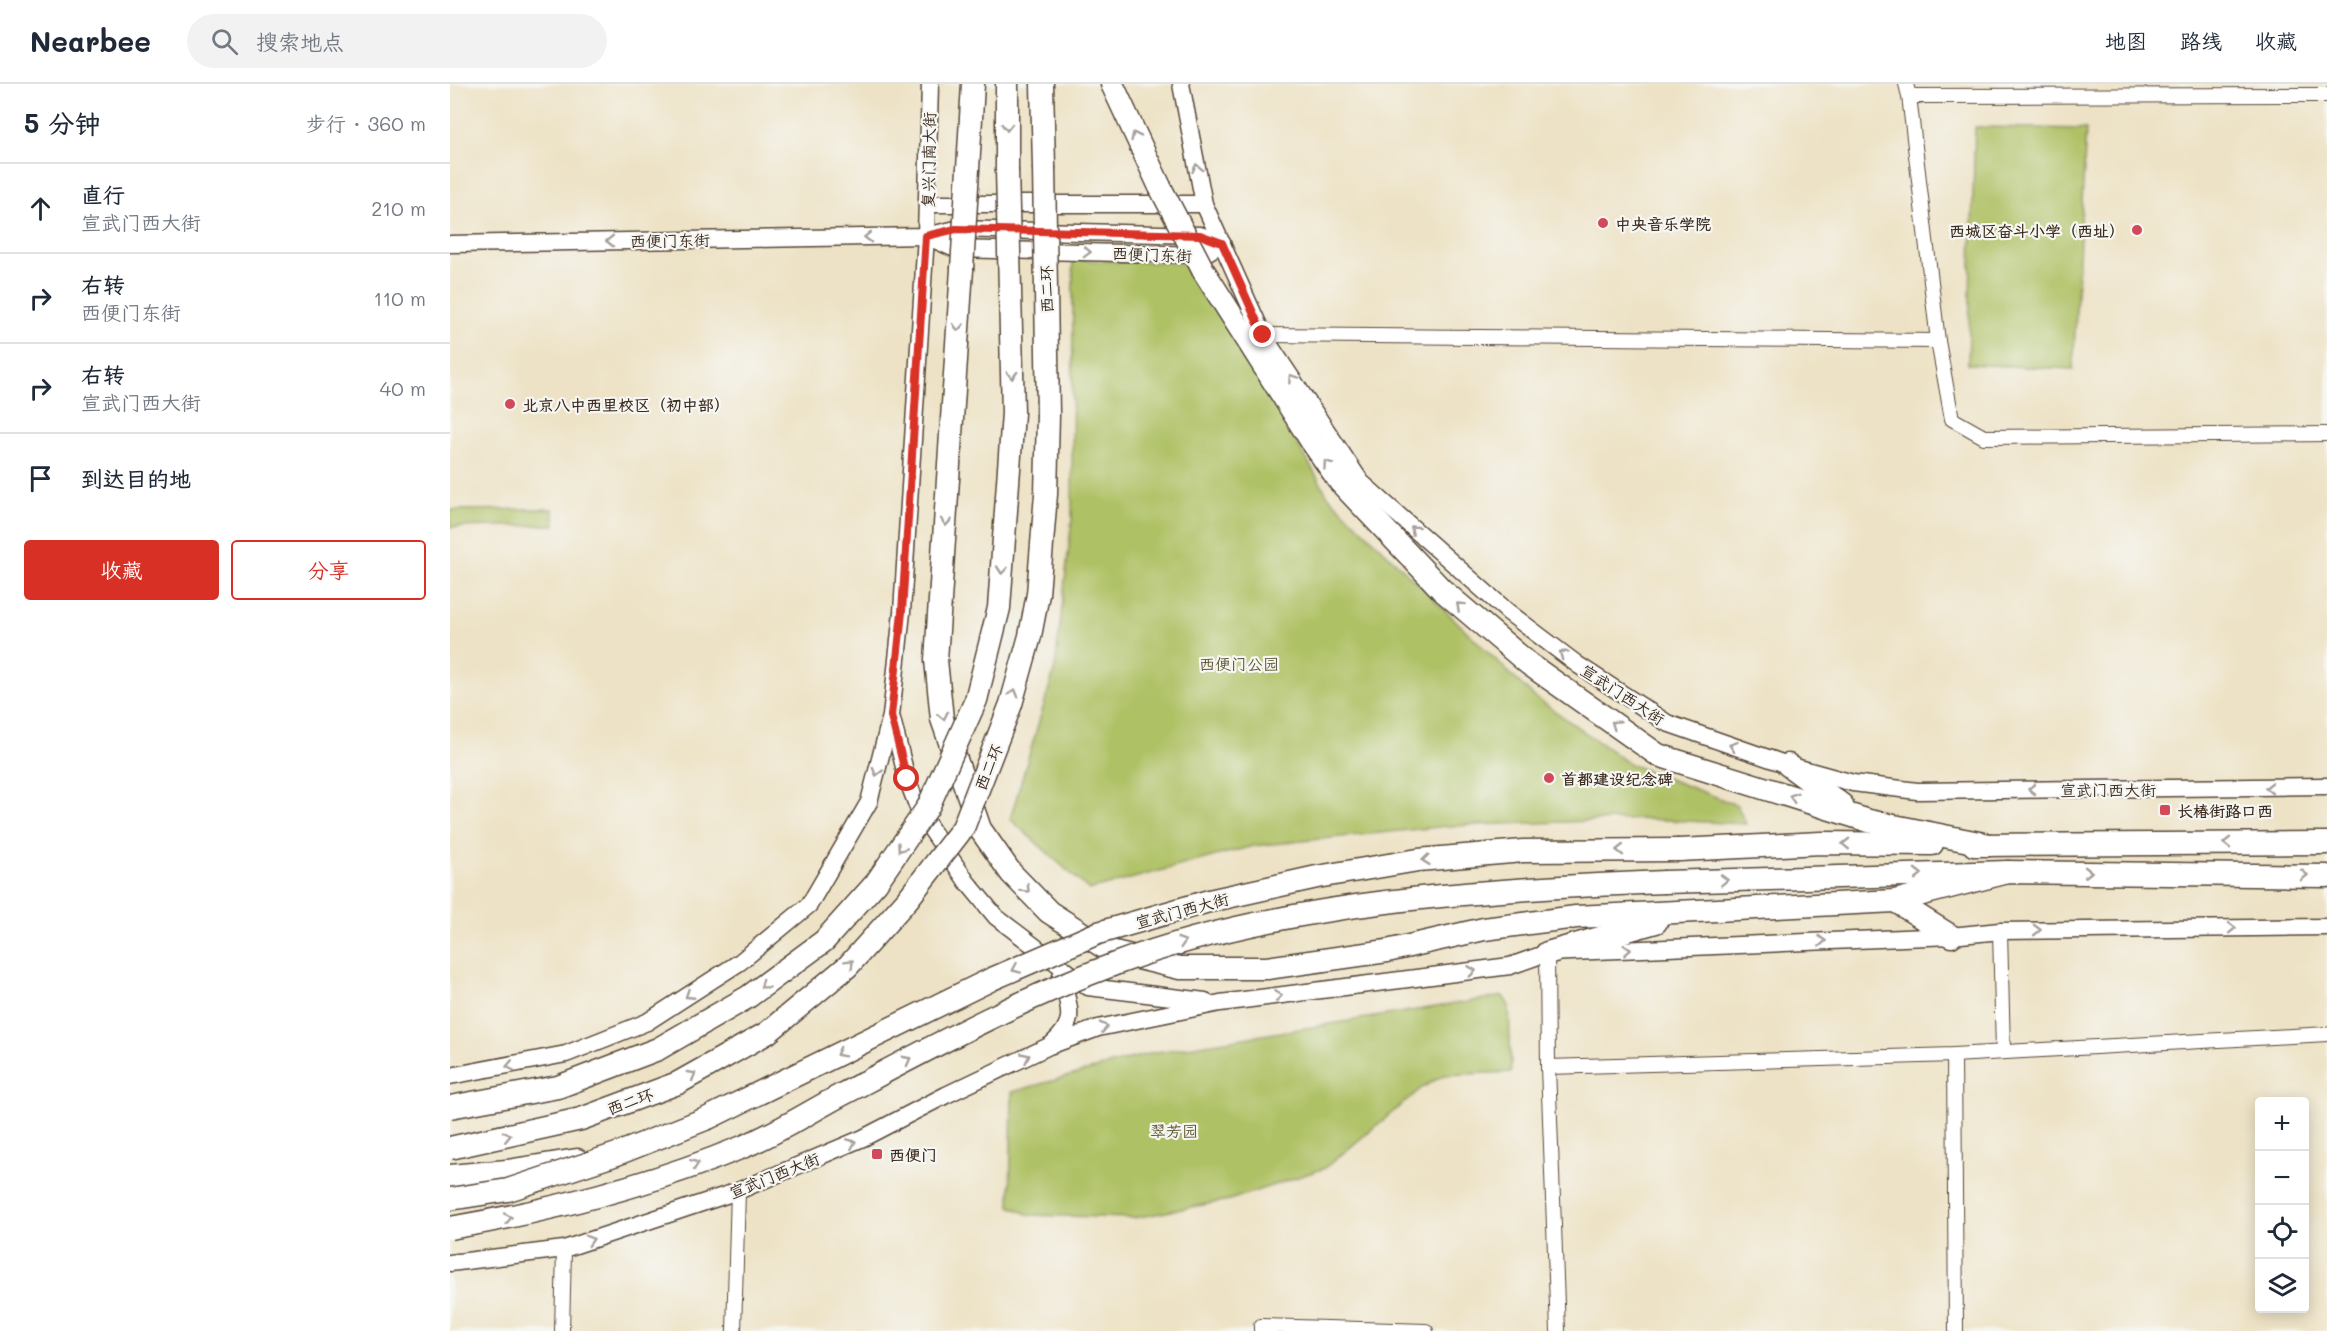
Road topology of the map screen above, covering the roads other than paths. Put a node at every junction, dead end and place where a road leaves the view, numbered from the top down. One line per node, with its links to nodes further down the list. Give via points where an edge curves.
1 (930, 84): 9 (street, 复兴门南大街)
2 (973, 84): 26 (highway, one-way to 26, bridge, via 936,660 942,719 980,829 1011,873 1049,912 1110,951 1180,968 1267,968 1365,954 1484,929 1576,917)
3 (1007, 84): 39 (highway, one-way to 39, bridge, via 1013,413 999,609 976,700 928,807 876,883 824,941 748,997 658,1049 558,1087)
4 (1042, 84): 40 (highway, 西二环, one-way to 4, bridge, via 592,1115 678,1083 767,1033 848,966 907,900 963,828 1011,704 1038,594 1048,415)
5 (1112, 84): 20 (highway, one-way to 5, bridge, via 1658,755 1529,664 1396,544 1340,482 1311,442 1203,270)
6 (1181, 84): 10 (street, one-way to 6)
7 (1908, 90): 8 (street); 15 (street)
8 (2327, 95)
9 (927, 204): 10 (street); 11 (street, 复兴门南大街)
10 (1204, 204): 12 (street)
11 (926, 236): 12 (street, 西便门东街, via 956,229 1200,235); 13 (street, 西便门东街, one-way to 13); 17 (street, 宣武门西大街, via 902,612)
12 (1222, 243): 14 (street, 宣武门西大街)
13 (450, 244)
14 (1263, 335): 15 (street); 18 (street, 宣武门西大街, one-way to 14, via 1667,723 1578,665 1508,612 1361,482)
15 (1938, 341): 16 (street, via 1952,419 1984,437)
16 (2327, 434)
17 (891, 716): 31 (street, 宣武门西大街, via 910,790 930,830 996,917); 38 (street, 宣武门西大街, one-way to 38, via 869,802 809,905 740,962 647,1022 566,1054)
18 (1788, 765): 19 (street, 宣武门西大街, one-way to 18, via 1917,791 1853,783); 20 (highway, via 1827,796)
19 (2327, 786)
20 (1869, 821): 22 (highway)
21 (2327, 843): 22 (highway, 宣武门西大街, one-way to 22)
22 (1989, 845): 41 (highway, 宣武门西大街, one-way to 41, bridge, via 1821,843 1679,850 1523,851 1418,860 1317,877 1198,904 1088,938 971,990 708,1118)
23 (2008, 872): 24 (highway, 宣武门西大街, one-way to 24); 25 (highway); 45 (highway, 宣武门西大街, one-way to 23, bridge, via 513,1217 628,1188 743,1147 1005,1008 1116,963 1219,931 1322,912 1519,887)
24 (2327, 876)
25 (1895, 901): 26 (highway); 29 (highway)
26 (1695, 910): 30 (highway)
27 (2327, 927): 28 (street, 宣武门西大街, one-way to 27)
28 (2000, 931): 29 (street, 宣武门西大街); 35 (street)
29 (1951, 936): 30 (street, 宣武门西大街, one-way to 29)
30 (1547, 953): 32 (street, 宣武门西大街, one-way to 30, via 1510,966); 37 (street)
31 (1059, 964): 32 (street, 宣武门西大街, via 1088,987); 34 (street, via 1071,1018 1066,1032)
32 (1220, 1003): 34 (street, 宣武门西大街, one-way to 32, via 1098,1028)
33 (2327, 1035): 35 (street)
34 (1049, 1046): 43 (street, 宣武门西大街, one-way to 34, via 863,1138)
35 (2003, 1051): 36 (street)
36 (1954, 1055): 37 (street); 53 (street)
37 (1548, 1067): 52 (street)
38 (450, 1076)
39 (450, 1107)
40 (450, 1148)
41 (617, 1154): 42 (highway, 宣武门西大街, bridge); 44 (highway, 宣武门西大街, bridge, via 508,1190)
42 (450, 1176)
43 (738, 1191): 46 (street, 宣武门西大街, one-way to 43); 49 (street)
44 (450, 1199)
45 (450, 1228)
46 (564, 1249): 47 (street, 宣武门西大街); 48 (street)
47 (450, 1263)
48 (562, 1331)
49 (734, 1331)
50 (1261, 1331): 51 (street, via 1261,1326)
51 (1426, 1331)
52 (1558, 1331)
53 (1956, 1331)

